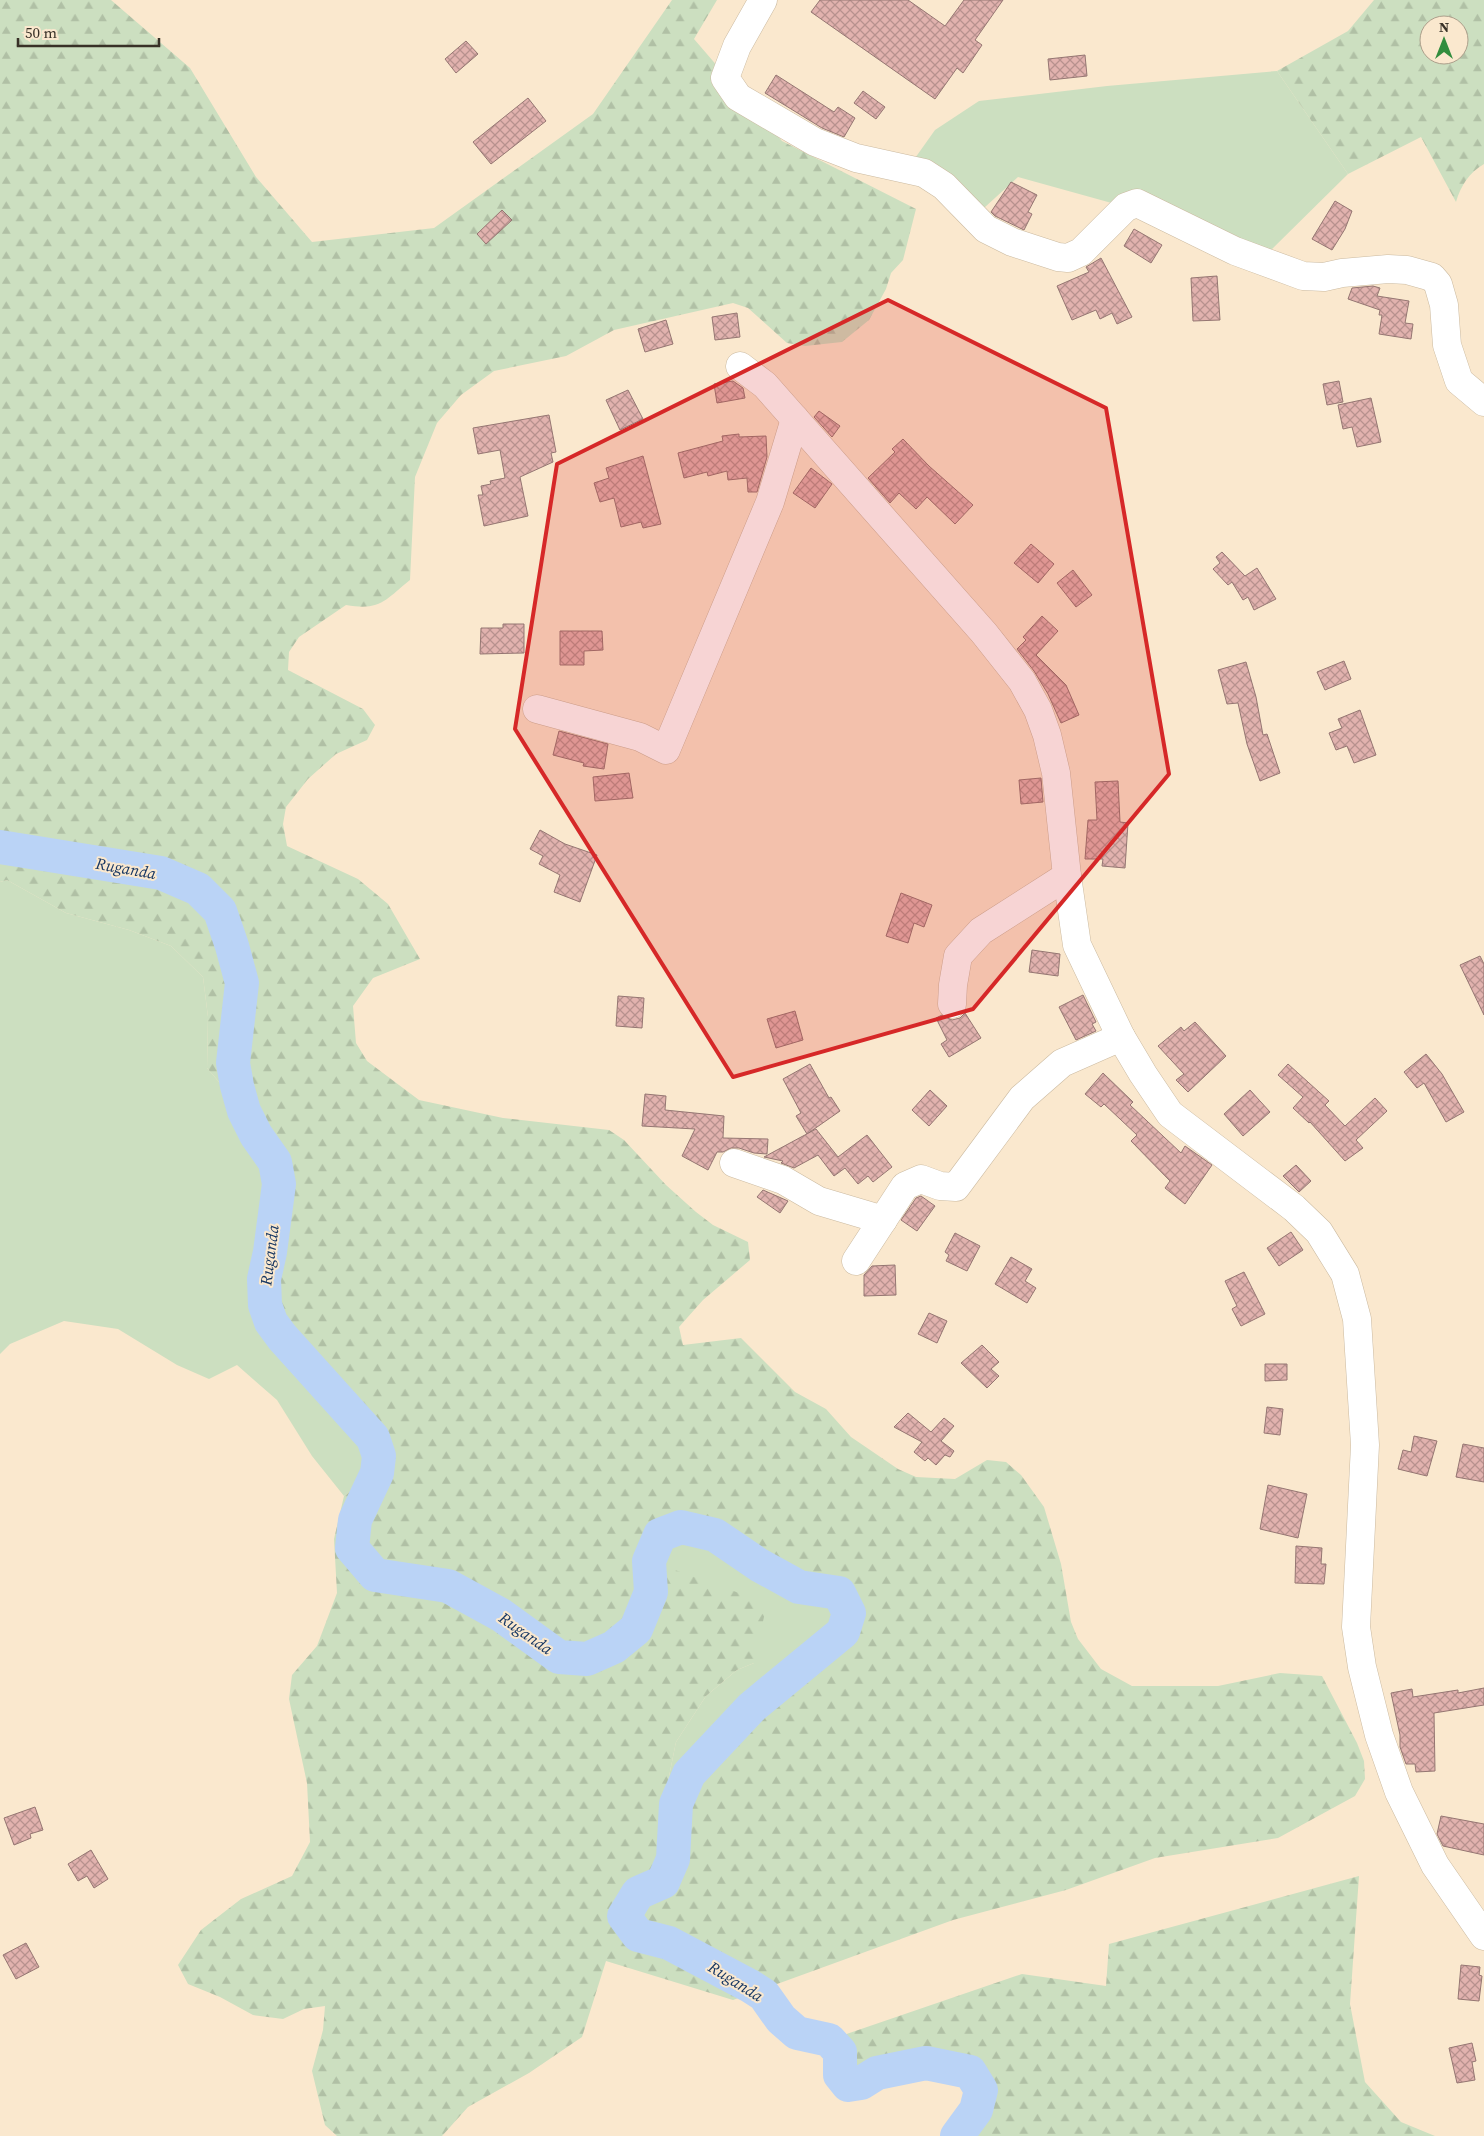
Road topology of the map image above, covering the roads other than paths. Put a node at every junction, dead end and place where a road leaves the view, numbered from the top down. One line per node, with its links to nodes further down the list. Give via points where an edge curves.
1 (763, 0): 3 (street, via 737,46 725,78 738,97 815,142 856,158 924,173 944,186 986,229 1012,242 1064,259 1081,252 1126,207 1137,203 1235,251 1303,276 1324,277 1388,269 1427,274 1438,284 1444,305 1447,345 1460,381)
2 (740, 366): 4 (street, via 765,385)
3 (1484, 402)
4 (795, 419): 5 (street, via 770,502 666,750 640,737); 6 (street, via 984,633 1022,681 1047,735 1056,774)
5 (537, 709)
6 (1067, 876): 7 (street, via 982,932 958,956); 8 (street, via 1077,945)
7 (952, 1004)
8 (1121, 1037): 10 (street, via 1062,1063 1022,1098 956,1187 940,1186 921,1179 905,1186); 12 (street, via 1170,1114 1294,1208 1319,1232 1345,1274 1357,1319 1365,1445 1356,1627 1362,1667 1379,1735 1399,1792 1435,1865)
9 (734, 1163): 10 (street, via 783,1180 819,1201)
10 (883, 1220): 11 (street)
11 (856, 1261)
12 (1484, 1936)

